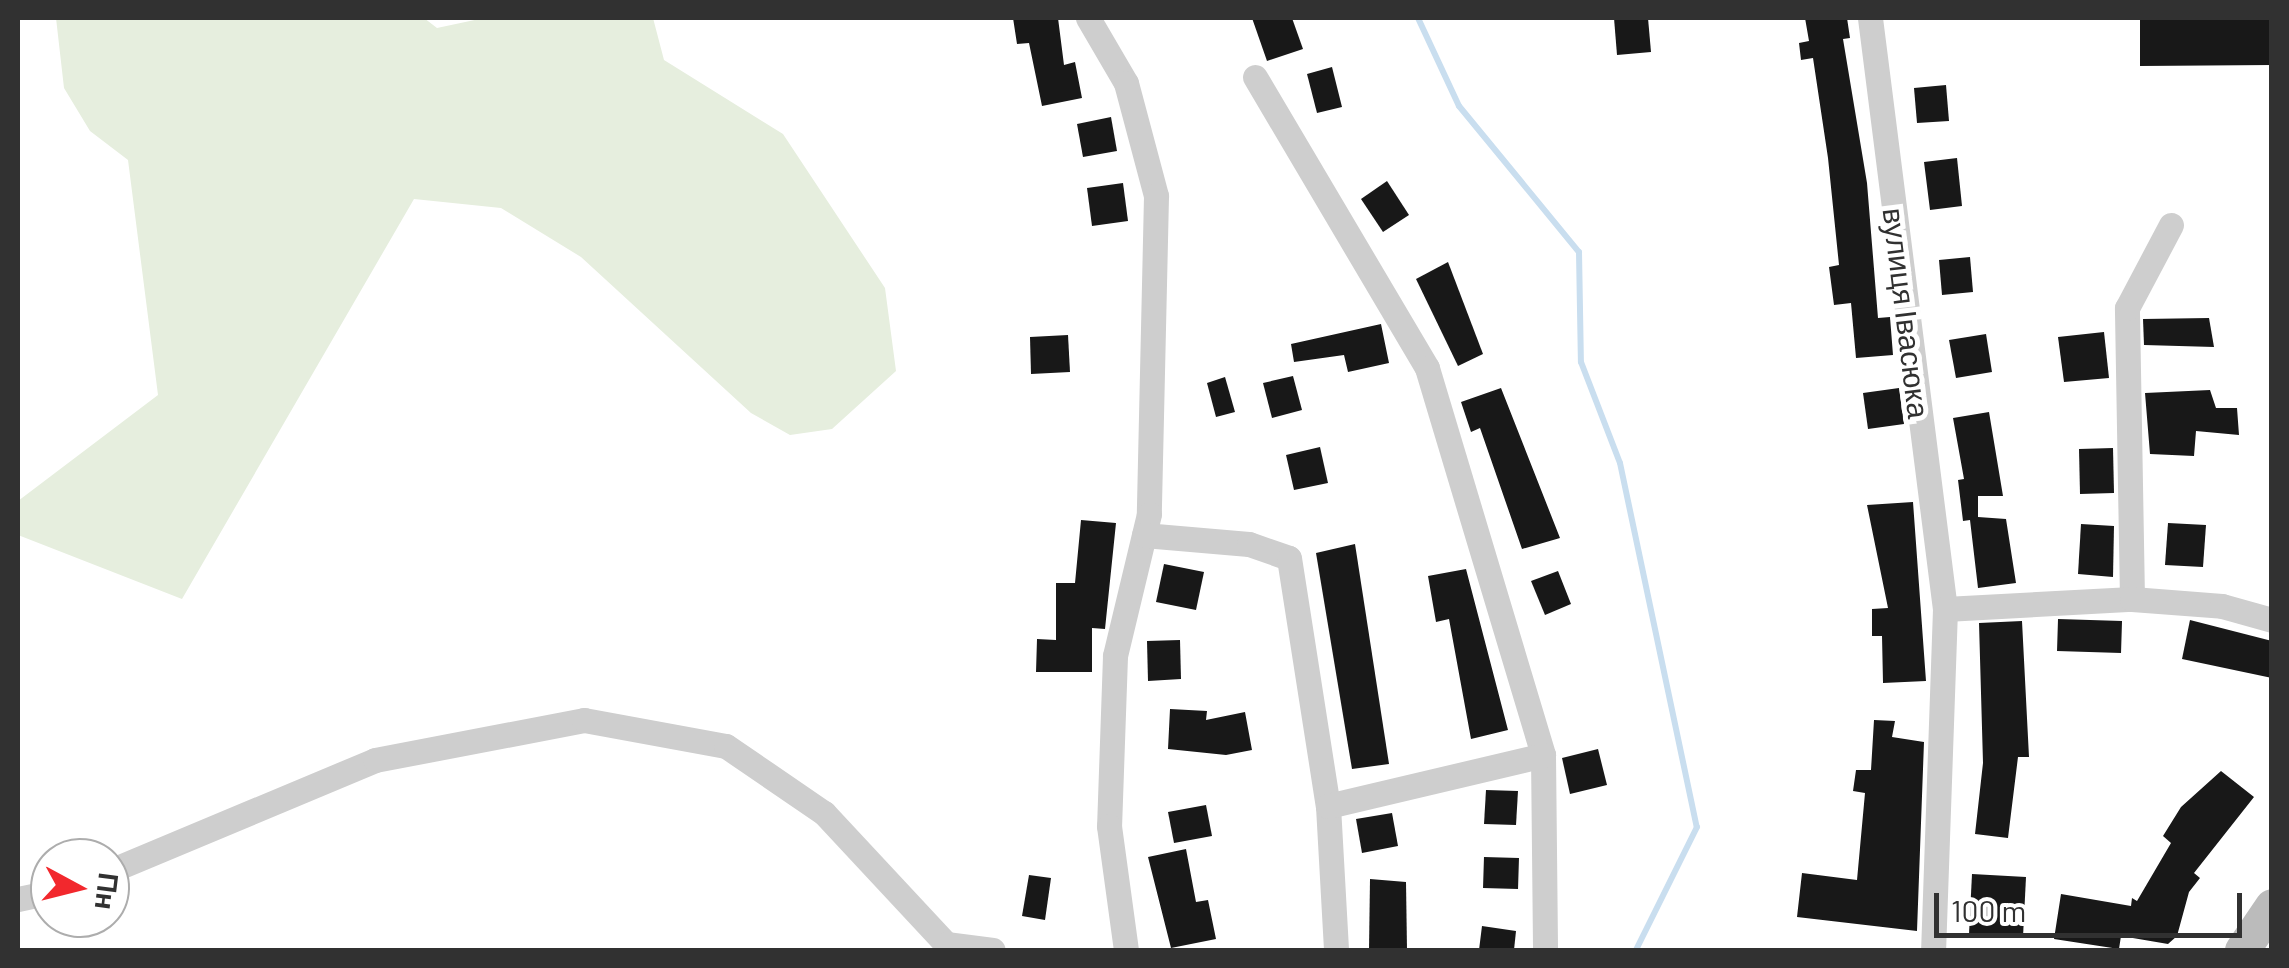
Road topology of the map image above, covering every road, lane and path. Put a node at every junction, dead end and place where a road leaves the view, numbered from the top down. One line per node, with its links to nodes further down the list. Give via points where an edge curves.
1 (1088, 18): 5 (street, via 1126,83 1156,196)
2 (1870, 18): 7 (street, вулиця Івасюка)
3 (1255, 77): 9 (street, via 1427,368)
4 (2171, 224): 6 (street, via 2126,308)
5 (1144, 535): 10 (street, via 1249,544 1289,558); 15 (street, via 1115,656 1108,826)
6 (2132, 599): 7 (street); 8 (street, via 2222,606)
7 (1945, 610): 18 (street, вулиця Івасюка)
8 (2272, 620)
9 (1543, 755): 10 (street); 17 (street)
10 (1328, 806): 16 (street)
11 (130, 862): 13 (street, via 376,760 584,720 726,746 824,813)
12 (2272, 906): 19 (street)
13 (945, 947): 14 (street)
14 (992, 950)
15 (1126, 950)
16 (1336, 950)
17 (1545, 950)
18 (1933, 950)
19 (2242, 950)

